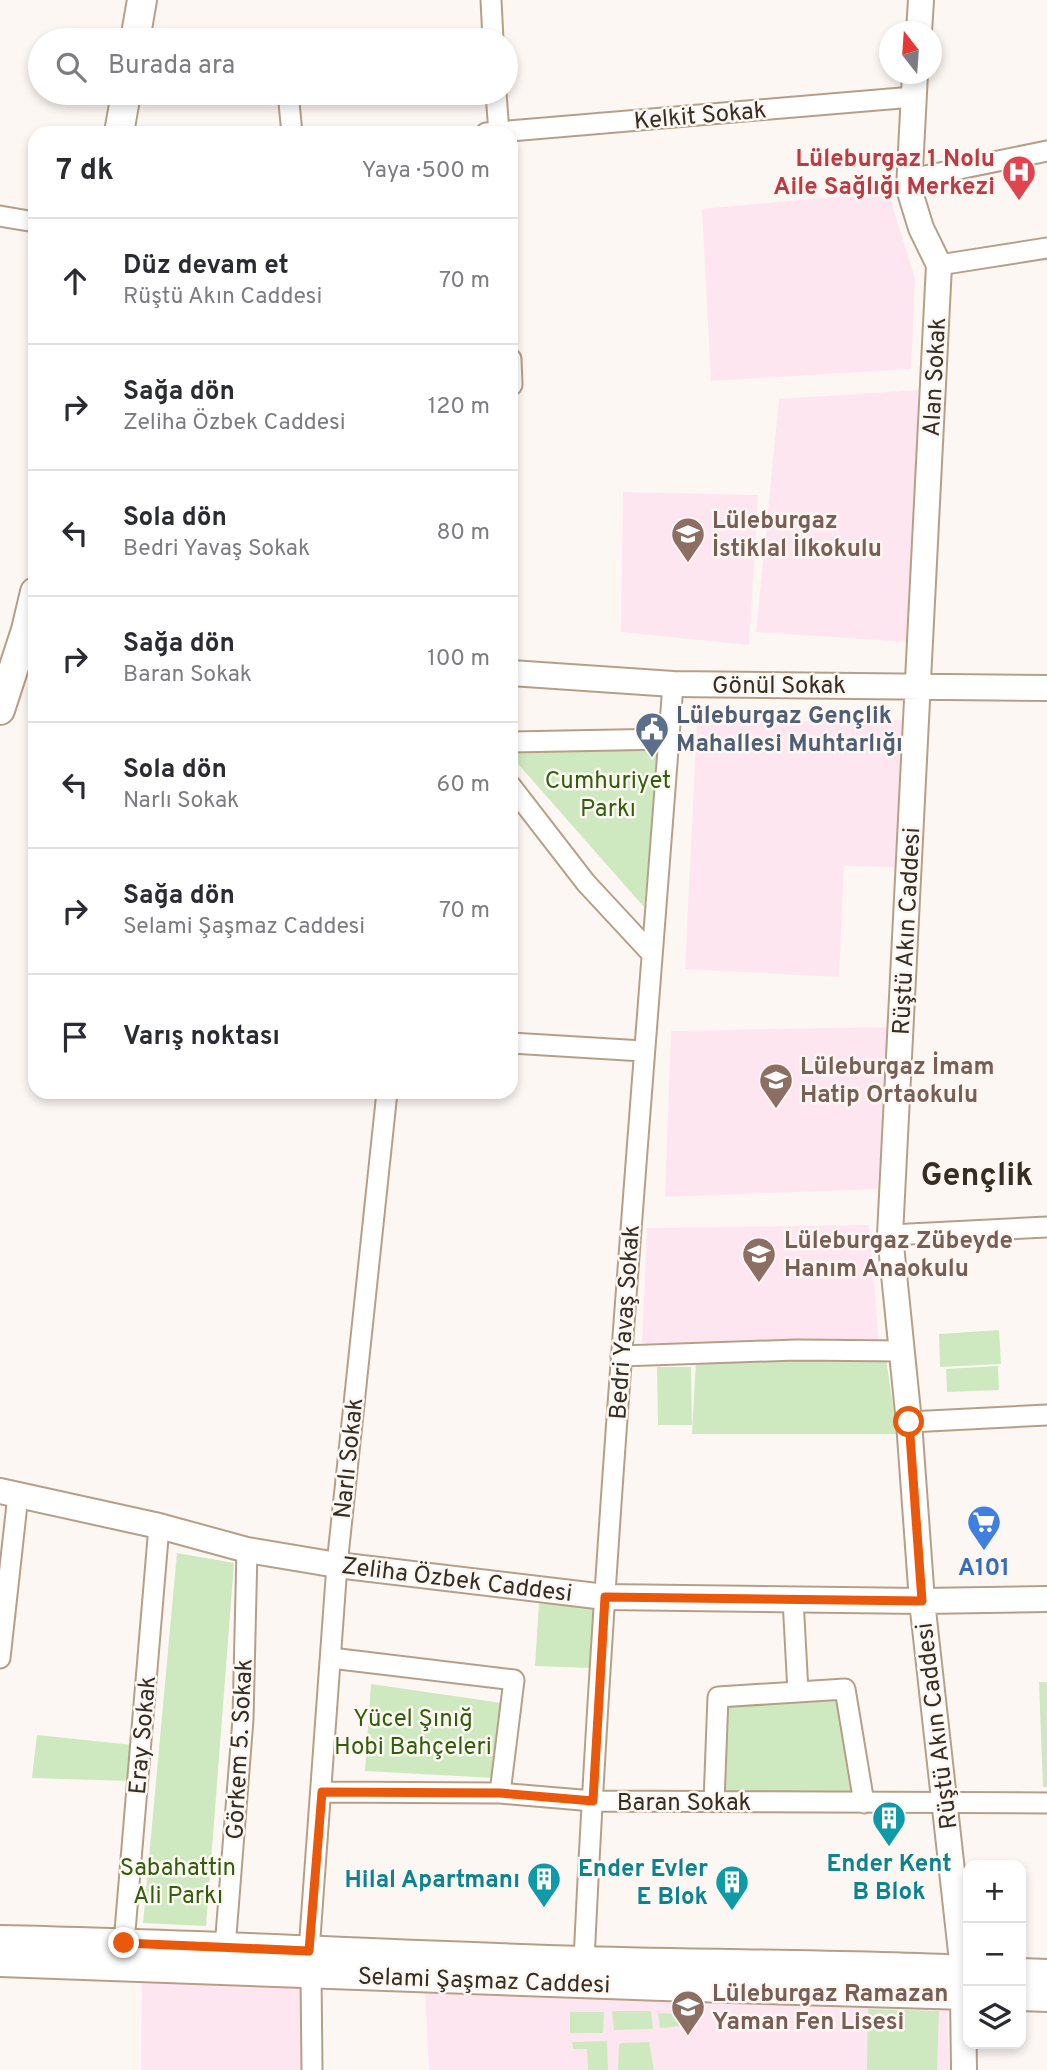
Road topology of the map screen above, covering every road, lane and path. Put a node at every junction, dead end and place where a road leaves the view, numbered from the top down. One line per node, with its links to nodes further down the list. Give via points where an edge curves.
1 (142, 0): 5 (main road)
2 (491, 0): 6 (street)
3 (921, 0): 4 (street)
4 (920, 21)
5 (137, 28)
6 (492, 28)
7 (914, 85): 14 (street, Kelkit Sokak); 16 (street, Alan Sokak)
8 (124, 105): 11 (main road)
9 (289, 105): 12 (street)
10 (496, 105): 13 (street)
11 (120, 126)
12 (291, 126)
13 (495, 126)
14 (518, 130)
15 (1047, 151): 16 (street)
16 (909, 179): 20 (street, Alan Sokak, via 921,228)
17 (0, 216): 18 (street)
18 (28, 221)
19 (1047, 248): 20 (street)
20 (939, 265): 24 (street, Alan Sokak)
21 (28, 638): 26 (main road)
22 (518, 673): 23 (street, Gönül Sokak)
23 (673, 684): 24 (street, Gönül Sokak); 27 (street, Bedri Yavaş Sokak)
24 (919, 686): 25 (street, Gönül Sokak); 35 (street, Rüştü Akın Caddesi)
25 (1047, 688)
26 (0, 710)
27 (669, 739): 28 (street); 30 (street, Bedri Yavaş Sokak)
28 (518, 742)
29 (518, 795): 30 (street, via 586,883)
30 (651, 953): 32 (street, Bedri Yavaş Sokak)
31 (518, 1043): 32 (street)
32 (643, 1051): 37 (street, Bedri Yavaş Sokak)
33 (386, 1099): 43 (street, Narlı Sokak)
34 (1047, 1227): 35 (street)
35 (890, 1235): 36 (street, Rüştü Akın Caddesi)
36 (902, 1351): 37 (street); 39 (street, Rüştü Akın Caddesi)
37 (621, 1356): 44 (street, Bedri Yavaş Sokak)
38 (1047, 1415): 39 (street)
39 (909, 1422): 47 (street, Rüştü Akın Caddesi)
40 (9, 1493): 41 (street, Zeliha Özbek Caddesi); 48 (street)
41 (159, 1526): 42 (street, Zeliha Özbek Caddesi); 59 (street, Eray Sokak)
42 (247, 1550): 43 (street, Zeliha Özbek Caddesi); 60 (street, Görkem 5. Sokak, via 243,1719)
43 (337, 1565): 44 (street, Zeliha Özbek Caddesi); 49 (street, Narlı Sokak)
44 (605, 1597): 46 (street, Zeliha Özbek Caddesi); 53 (street, Bedri Yavaş Sokak)
45 (1047, 1599): 47 (street, Zeliha Özbek Caddesi)
46 (793, 1600): 47 (street, Zeliha Özbek Caddesi); 50 (street)
47 (922, 1601): 56 (street, Rüştü Akın Caddesi)
48 (0, 1658)
49 (331, 1658): 51 (street, Narlı Sokak); 52 (street, via 514,1680)
50 (798, 1692): 54 (street, via 719,1697); 55 (street, via 845,1689)
51 (322, 1792): 52 (street, Baran Sokak); 64 (street, Narlı Sokak)
52 (500, 1793): 53 (street, Baran Sokak)
53 (593, 1801): 54 (street, Baran Sokak); 62 (street, Bedri Yavaş Sokak)
54 (713, 1802): 55 (street, Baran Sokak)
55 (864, 1803): 56 (street, Baran Sokak)
56 (946, 1803): 57 (street, Baran Sokak); 61 (street, Rüştü Akın Caddesi)
57 (1047, 1803)
58 (0, 1940): 59 (main road, Selami Şaşmaz Caddesi)
59 (124, 1943): 60 (main road, Selami Şaşmaz Caddesi)
60 (225, 1948): 64 (main road, Selami Şaşmaz Caddesi)
61 (963, 1955)
62 (584, 1961): 64 (main road, Selami Şaşmaz Caddesi); 68 (main road, Selami Şaşmaz Caddesi)
63 (0, 1962): 64 (main road, Selami Şaşmaz Caddesi)
64 (310, 1962): 67 (main road, Selami Şaşmaz Caddesi, via 637,1985); 72 (street, Narlı Sokak)
65 (1026, 1973): 66 (main road)
66 (1047, 1974)
67 (963, 1982)
68 (963, 1982)
69 (966, 1986): 73 (street, Rüştü Akın Caddesi)
70 (1026, 1996): 71 (main road)
71 (1047, 1997)
72 (312, 2070)
73 (964, 2070)

